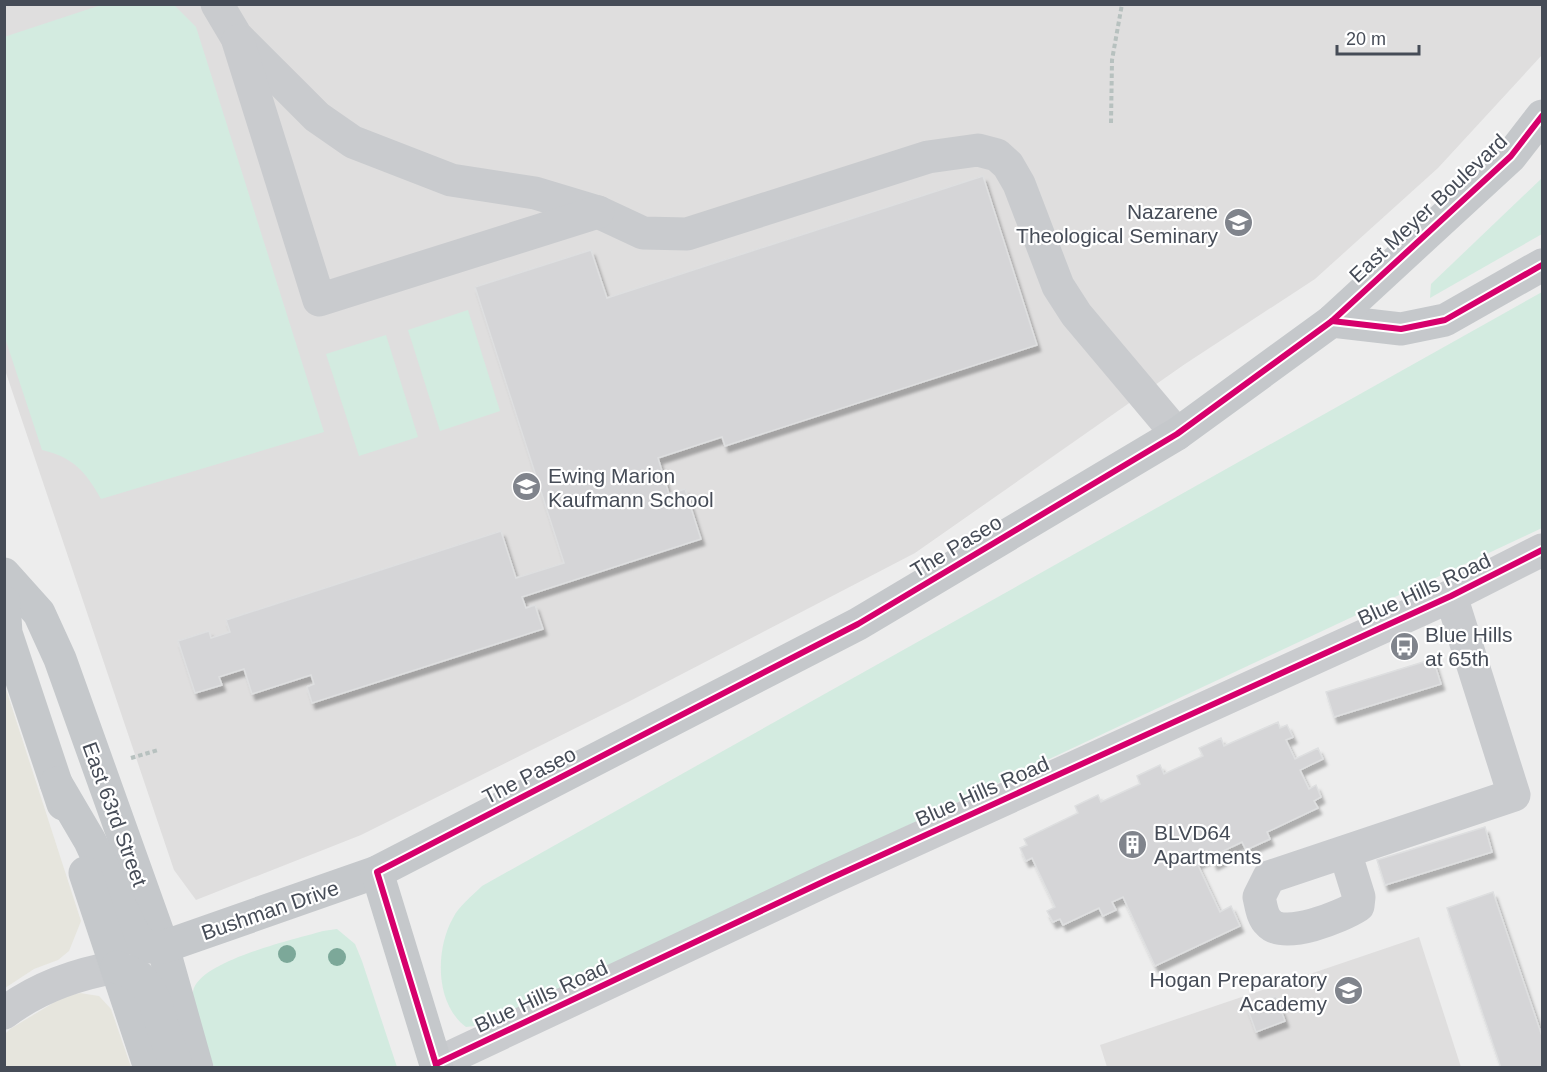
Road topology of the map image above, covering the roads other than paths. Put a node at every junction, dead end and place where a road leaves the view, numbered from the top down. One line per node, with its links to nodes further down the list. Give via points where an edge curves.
1 (217, 4): 2 (street)
2 (236, 36): 4 (street, via 317,117 353,142 451,180 535,193); 4 (street, via 319,300)
3 (1542, 116): 6 (main road, East Meyer Boulevard, via 1511,156)
4 (598, 212): 7 (street, via 643,233 687,234 928,156 978,150 997,154 1018,184 1058,286 1076,314)
5 (1542, 265): 6 (main road, via 1445,320 1401,329)
6 (1332, 321): 7 (main road, The Paseo)
7 (1177, 434): 14 (main road, The Paseo, via 858,624)
8 (1542, 550): 10 (street, Blue Hills Road)
9 (4, 574): 15 (main road, East 63rd Street, via 39,612 60,659)
10 (1451, 596): 13 (street, via 1514,795); 18 (street, Blue Hills Road, via 830,879)
11 (4, 602): 12 (main road, via 6,633)
12 (56, 783): 15 (main road, via 90,841 135,937 146,947); 16 (main road)
13 (1345, 852)
14 (377, 872): 15 (main road, Bushman Drive); 18 (main road)
15 (163, 947): 21 (main road, East 63rd Street)
16 (117, 967): 17 (street, via 84,972 53,984); 19 (main road); 20 (main road, via 138,976 153,998 168,1048)
17 (4, 1013)
18 (436, 1066)
19 (150, 1068)
20 (179, 1068)
21 (197, 1068)

